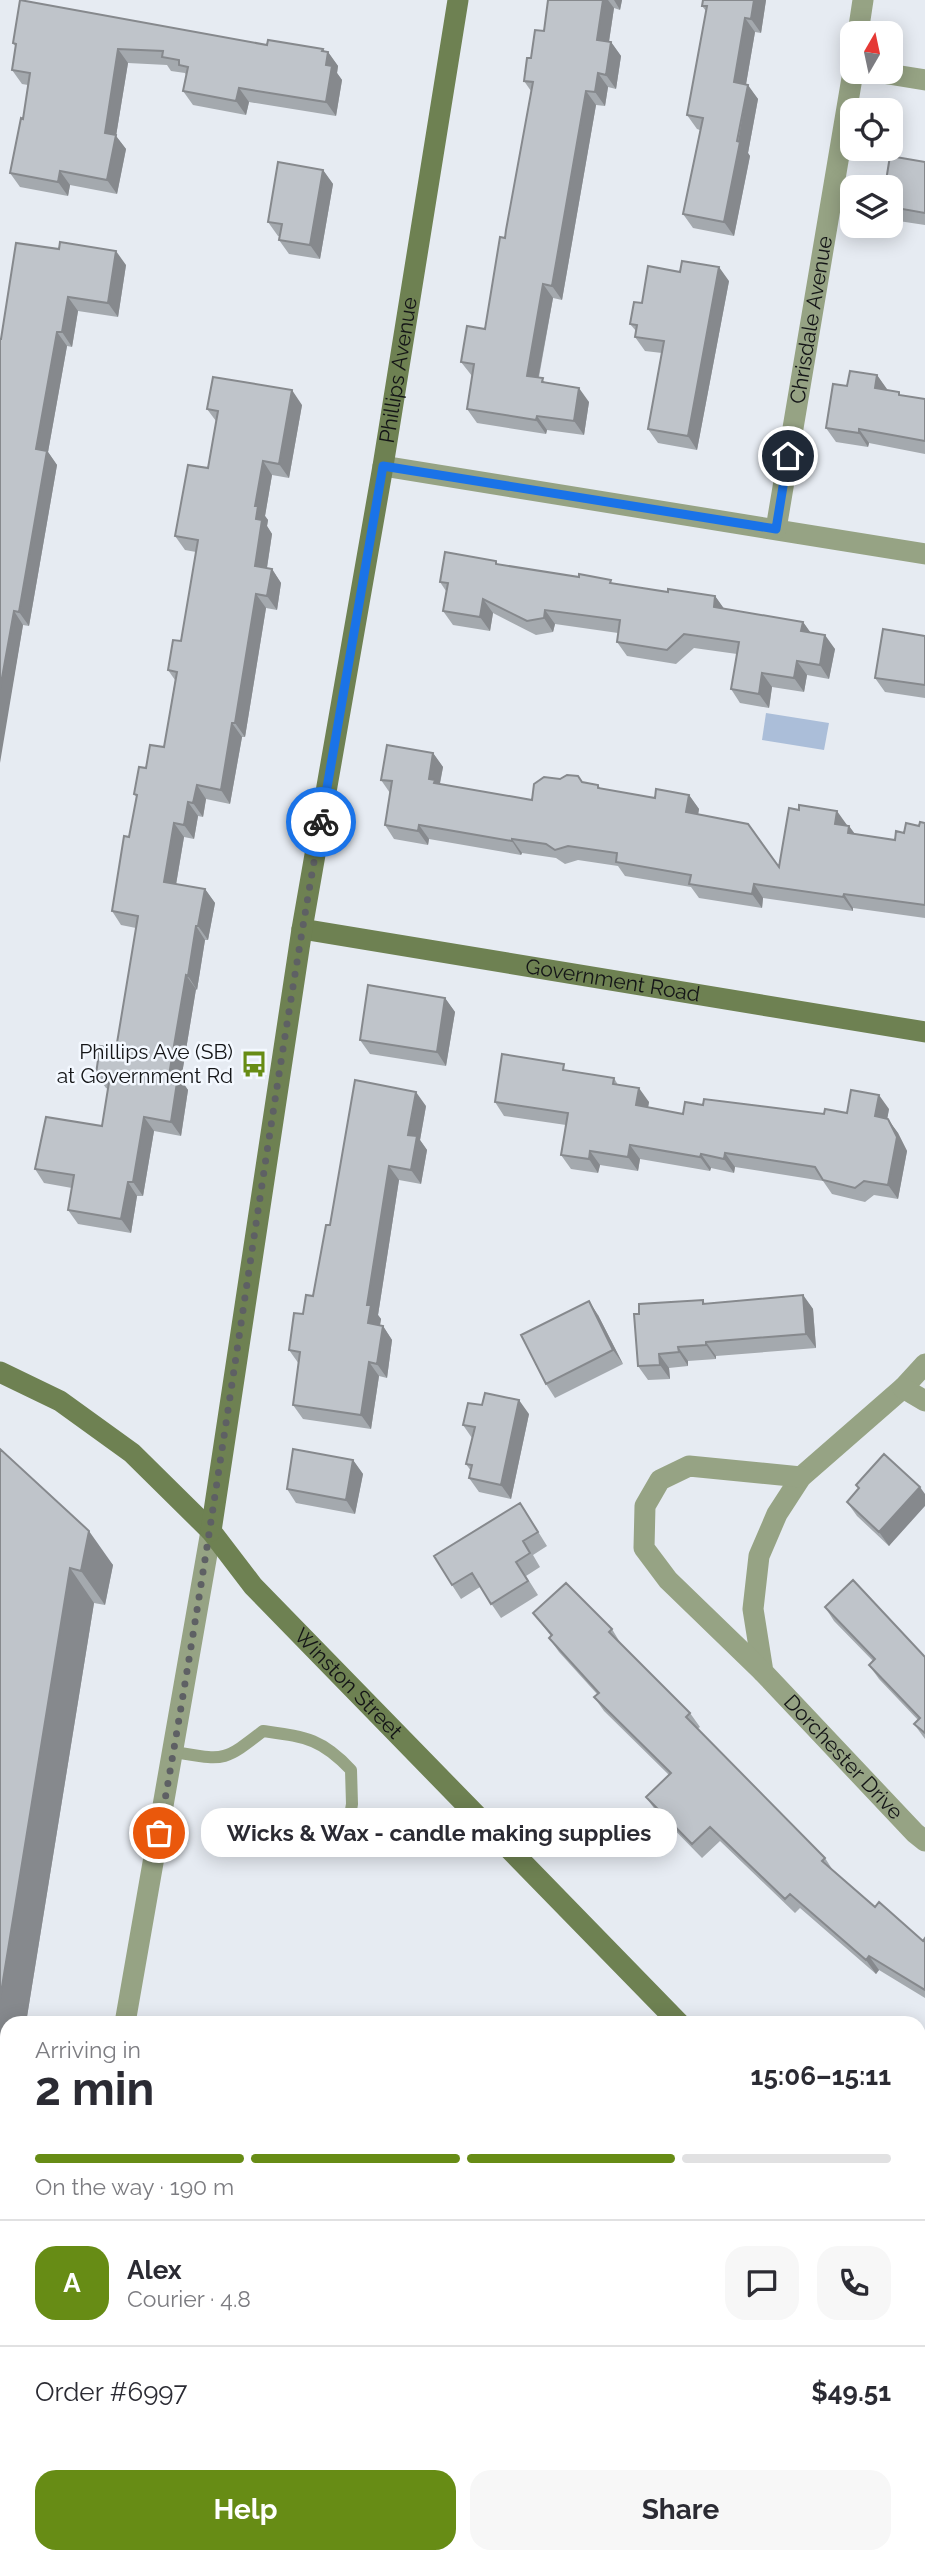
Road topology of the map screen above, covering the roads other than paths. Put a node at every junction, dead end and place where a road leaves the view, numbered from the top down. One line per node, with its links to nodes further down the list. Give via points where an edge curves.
1 (457, 0): 7 (street, Phillips Avenue)
2 (863, 0): 3 (street)
3 (860, 21)
4 (903, 76): 5 (street)
5 (925, 80)
6 (851, 84): 8 (street, Chrisdale Avenue)
7 (383, 466): 8 (street); 10 (street, Phillips Avenue)
8 (776, 529): 9 (street)
9 (925, 554)
10 (302, 929): 11 (street, Government Road); 17 (street, Phillips Avenue)
11 (925, 1032)
12 (925, 1364): 14 (street)
13 (0, 1372): 17 (street, Winston Street, via 60,1401 132,1453)
14 (903, 1388): 15 (street); 16 (street)
15 (925, 1401)
16 (801, 1476): 18 (street, via 777,1514 759,1556 753,1609); 18 (street, Dorchester Drive, via 689,1466 660,1480 645,1506 644,1548 668,1580)
17 (211, 1531): 19 (street, Phillips Avenue); 23 (street, Winston Street, via 253,1586)
18 (763, 1672): 20 (street, Dorchester Drive)
19 (174, 1752): 21 (lane, via 217,1760 238,1751 263,1731 307,1738 333,1751 351,1770 352,1804); 22 (street, Phillips Avenue)
20 (925, 1840)
21 (345, 1846)
22 (126, 2016)
23 (672, 2016)

